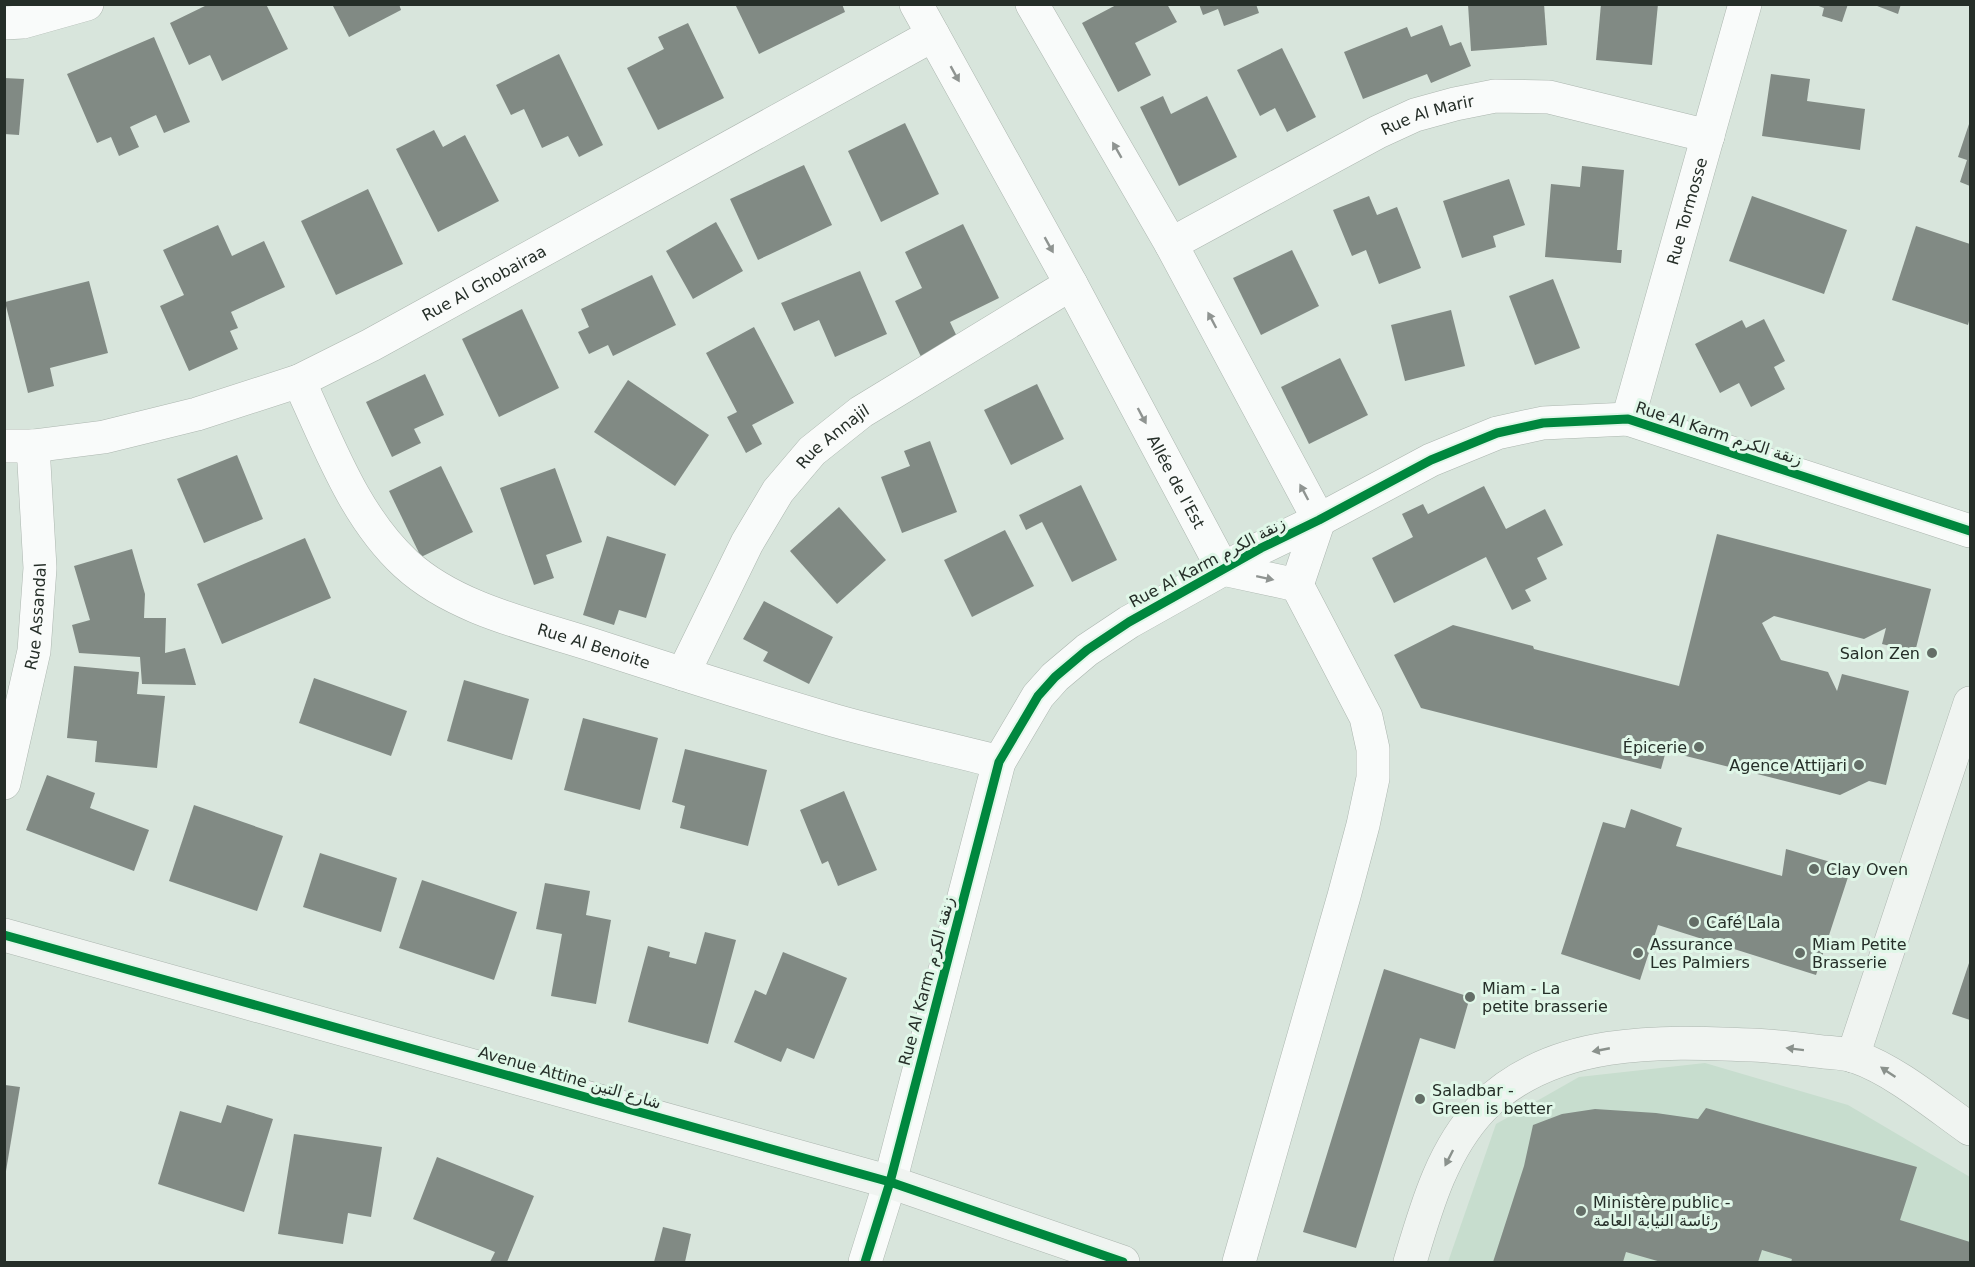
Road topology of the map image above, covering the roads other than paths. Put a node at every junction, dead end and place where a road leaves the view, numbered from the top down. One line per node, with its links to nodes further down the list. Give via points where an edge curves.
1 (87, 4): 5 (street, via 23,22)
2 (916, 4): 6 (street, Allée de l'Est)
3 (1032, 4): 8 (street, one-way to 3)
4 (1745, 4): 7 (street, Rue Tormosse)
5 (4, 23)
6 (933, 35): 9 (street, Allée de l'Est, one-way to 9); 10 (street, Rue Al Ghobairaa, via 371,345)
7 (1708, 136): 8 (street, Rue Al Marir, via 1549,97 1485,98 1416,115 1378,132); 11 (street, Rue Tormosse)
8 (1172, 244): 13 (street, one-way to 8)
9 (1071, 284): 15 (street, Allée de l'Est, one-way to 15); 17 (street, Rue Annajil, via 861,412 813,451 778,491 752,535)
10 (298, 381): 12 (street, Rue Al Ghobairaa, via 197,414 104,436); 17 (street, Rue Al Benoite, via 354,498 382,541 434,586 472,605)
11 (1629, 418): 13 (street, Rue Al Karm زنقة الكرم, via 1543,423 1497,433 1431,460); 14 (street, Rue Al Karm زنقة الكرم)
12 (19, 446): 20 (street, Rue Assandal, via 40,568 34,651)
13 (1319, 520): 15 (street, Rue Al Karm زنقة الكرم); 16 (street)
14 (1971, 531)
15 (1223, 569): 16 (street, one-way to 16); 19 (street, Rue Al Karm زنقة الكرم, via 1129,622 1055,677 1038,696)
16 (1297, 585): 27 (street, via 1366,717 1373,749 1373,778 1344,896)
17 (683, 674): 19 (street, Rue Al Benoite, via 837,721)
18 (1971, 703): 22 (street)
19 (999, 762): 24 (street, Rue Al Karm زنقة الكرم)
20 (4, 783)
21 (4, 935): 24 (street, Avenue Attine شارع التين)
22 (1853, 1056): 23 (street, one-way to 22, via 1879,1066); 28 (street, one-way to 28, via 1777,1046 1642,1044 1600,1049 1529,1074 1483,1107 1462,1132 1430,1194)
23 (1971, 1129)
24 (890, 1182): 25 (street, Rue Al Karm زنقة الكرم); 26 (street, Avenue Attine شارع التين)
25 (865, 1263)
26 (1123, 1263)
27 (1239, 1263)
28 (1410, 1263)

